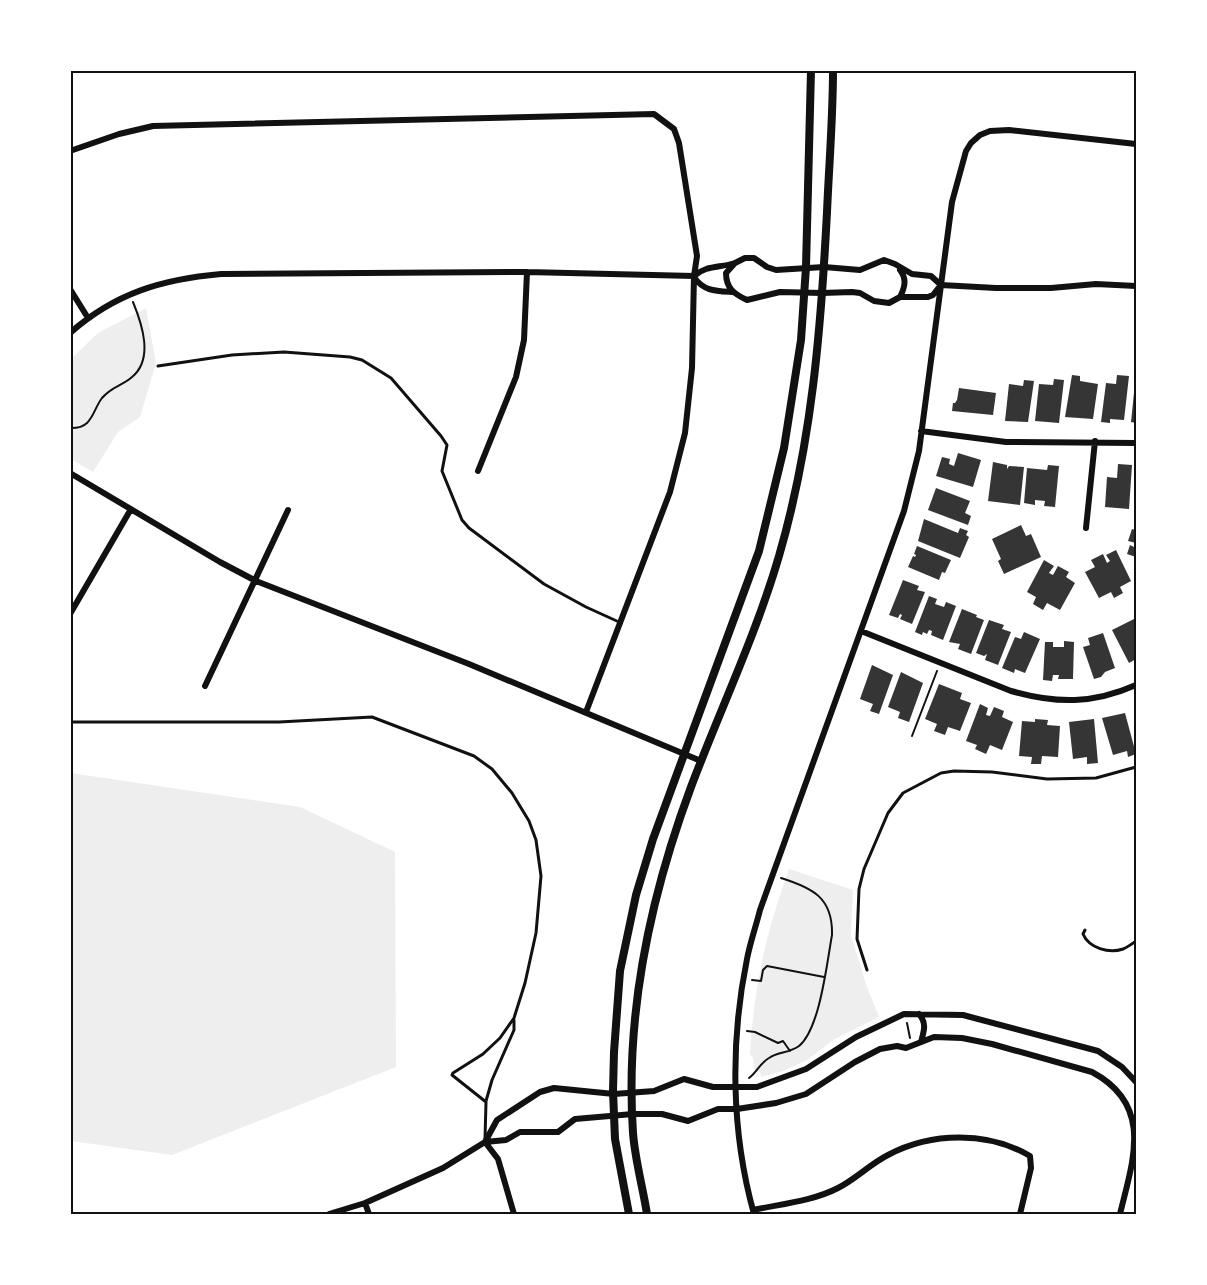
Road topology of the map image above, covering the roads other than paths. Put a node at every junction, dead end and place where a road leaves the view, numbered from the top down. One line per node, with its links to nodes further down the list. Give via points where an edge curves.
1 (811, 70): 6 (street)
2 (833, 70): 7 (street)
3 (1137, 144): 11 (street, via 1009,130 980,135 966,151 951,202)
4 (70, 151): 10 (street, via 153,126 654,114 674,129 679,143 697,256)
5 (735, 263): 6 (street, via 750,258 776,270); 10 (street, via 707,267); 14 (street, via 726,273)
6 (806, 267): 7 (street); 15 (street)
7 (824, 267): 8 (street, via 860,270 884,260); 16 (street)
8 (898, 267): 11 (street, via 912,274 931,276); 17 (street, via 905,279)
9 (527, 272): 10 (street); 18 (street, via 189,276 130,294); 24 (street, via 524,340 516,377)
10 (694, 276): 14 (street, via 704,288); 31 (street, via 692,368 685,433 670,492)
11 (941, 285): 12 (street); 17 (street, via 928,297); 21 (street)
12 (1137, 286)
13 (70, 289): 18 (street)
14 (732, 292): 15 (street, via 747,300 780,292)
15 (804, 293): 16 (street); 37 (street, via 784,448 759,551)
16 (822, 293): 17 (street, via 860,293 881,303); 38 (street, via 804,453 779,558 752,638)
17 (900, 297)
18 (88, 318): 19 (street)
19 (70, 333)
20 (158, 366): 31 (lane, via 284,352 362,360 391,378 447,445 442,471 469,528 544,584)
21 (921, 431): 22 (street, via 1006,442); 32 (street, via 904,511)
22 (1095, 441): 23 (street); 28 (street)
23 (1137, 442)
24 (478, 471)
25 (70, 473): 26 (street)
26 (130, 509): 29 (street); 30 (street)
27 (288, 510): 29 (street)
28 (1086, 528)
29 (256, 581): 34 (street); 35 (street)
30 (70, 614)
31 (621, 623): 35 (street)
32 (861, 631): 33 (street, via 1031,697 1096,699); 47 (street, via 757,920 747,957 737,1031)
33 (1137, 685)
34 (205, 686)
35 (586, 712): 37 (street)
36 (70, 722): 44 (lane, via 279,722 372,717 474,756 492,769 512,793 536,840 541,876 536,933)
37 (684, 754): 38 (street); 49 (street, via 652,839 622,960)
38 (701, 761): 48 (street, via 671,846 639,971)
39 (1137, 767): 42 (lane, via 1096,778 1047,779 954,771 941,773 903,794 888,813 859,888 856,939)
40 (1085, 930): 41 (lane, via 1088,942 1109,951 1122,950)
41 (1137, 941)
42 (867, 970)
43 (919, 1014): 45 (street, via 925,1028); 46 (street, via 963,1015 1098,1052 1122,1066); 47 (street, via 895,1016 796,1074 757,1087)
44 (514, 1018): 50 (lane, via 514,1030); 50 (lane, via 483,1054 453,1072)
45 (921, 1042): 51 (street, via 911,1047 880,1049 806,1094); 63 (street, via 942,1036 992,1044 1092,1072 1110,1083 1125,1100 1135,1135)
46 (1137, 1083)
47 (736, 1086): 48 (street, via 713,1087 684,1079 660,1090); 51 (street)
48 (633, 1092): 49 (street); 52 (street)
49 (614, 1094): 53 (street); 54 (street, via 554,1089 540,1092 497,1120)
50 (486, 1102): 54 (lane)
51 (737, 1109): 52 (street, via 718,1109 688,1121 662,1114); 56 (street)
52 (633, 1114): 53 (street); 61 (street)
53 (614, 1115): 54 (street, via 575,1119 558,1132 520,1132 506,1140); 60 (street)
54 (485, 1142): 55 (street, via 443,1168); 59 (street, via 498,1159)
55 (366, 1203): 57 (street); 58 (street)
56 (754, 1212): 62 (street, via 825,1194 909,1145 963,1138 1002,1144 1030,1156)
57 (329, 1215)
58 (369, 1215)
59 (514, 1215)
60 (629, 1215)
61 (647, 1215)
62 (1020, 1215)
63 (1120, 1215)

